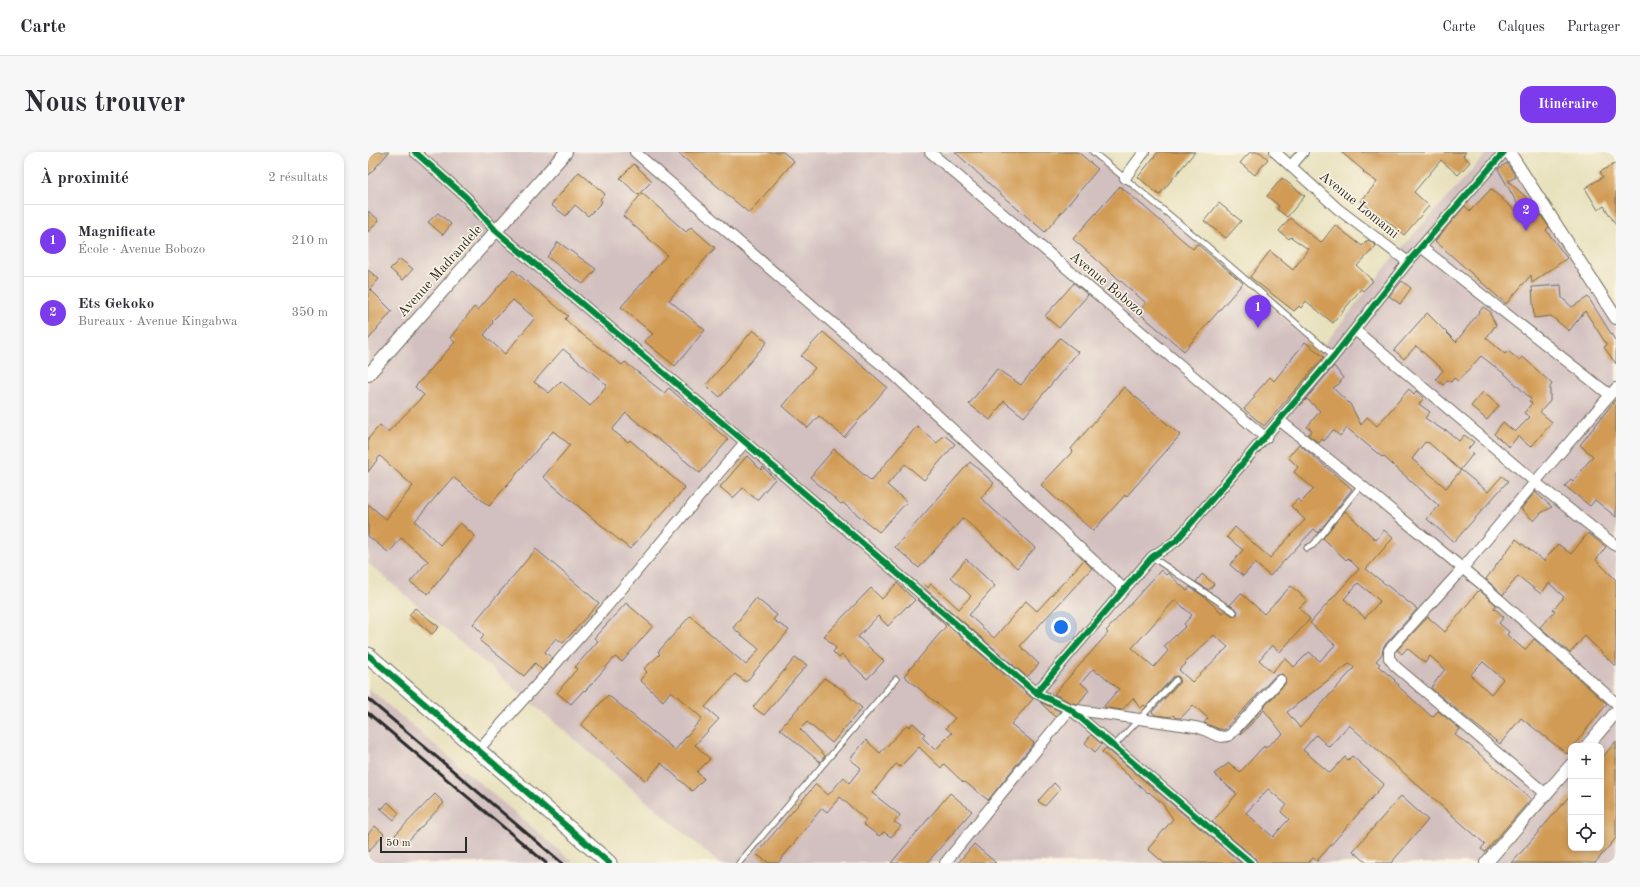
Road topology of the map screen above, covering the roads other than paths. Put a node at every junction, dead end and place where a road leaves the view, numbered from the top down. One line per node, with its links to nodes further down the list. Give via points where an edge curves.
1 (415, 152): 13 (street, via 466,197)
2 (566, 152): 13 (street, Avenue Madrandele)
3 (635, 152): 30 (street, via 891,372)
4 (930, 152): 22 (street, Avenue Bobozo)
5 (1094, 152): 12 (lane)
6 (1144, 152): 12 (street)
7 (1275, 152): 11 (street, Avenue Lomami)
8 (1303, 152): 11 (street)
9 (1504, 152): 14 (street)
10 (1509, 152): 16 (street)
11 (1291, 166): 15 (street, Avenue Lomami, via 1338,209)
12 (1125, 178): 18 (lane)
13 (496, 231): 19 (street, Avenue Madrandele); 23 (street)
14 (1421, 247): 15 (street); 20 (street)
15 (1408, 262): 17 (street)
16 (1616, 318)
17 (1355, 330): 18 (street); 24 (street)
18 (1334, 356): 21 (street)
19 (368, 374)
20 (1613, 392): 24 (street)
21 (1279, 420): 22 (street); 25 (street)
22 (1266, 438): 28 (street, via 1176,541)
23 (746, 442): 36 (street); 43 (street, via 605,609)
24 (1534, 482): 26 (street); 29 (street)
25 (1361, 485): 27 (lane, via 1313,545); 29 (street)
26 (1616, 546)
27 (1307, 548)
28 (1152, 557): 30 (street); 31 (lane)
29 (1462, 569): 37 (street); 45 (street, via 1389,650 1389,658 1395,666)
30 (1124, 589): 36 (street)
31 (1234, 612)
32 (368, 655): 43 (main road)
33 (896, 679): 46 (lane)
34 (1176, 680): 40 (lane)
35 (1280, 680): 40 (street, via 1230,735 1225,737 1218,738 1203,728)
36 (1036, 693): 38 (street)
37 (1616, 703)
38 (1070, 709): 40 (street); 42 (street); 48 (street)
39 (1616, 712): 41 (street)
40 (1139, 719): 42 (lane)
41 (1590, 743)
42 (1114, 746): 49 (street)
43 (478, 750): 47 (main road)
44 (1568, 768): 45 (street)
45 (1546, 794): 50 (street)
46 (739, 862)
47 (609, 863)
48 (945, 863)
49 (1251, 863)
50 (1486, 863)

